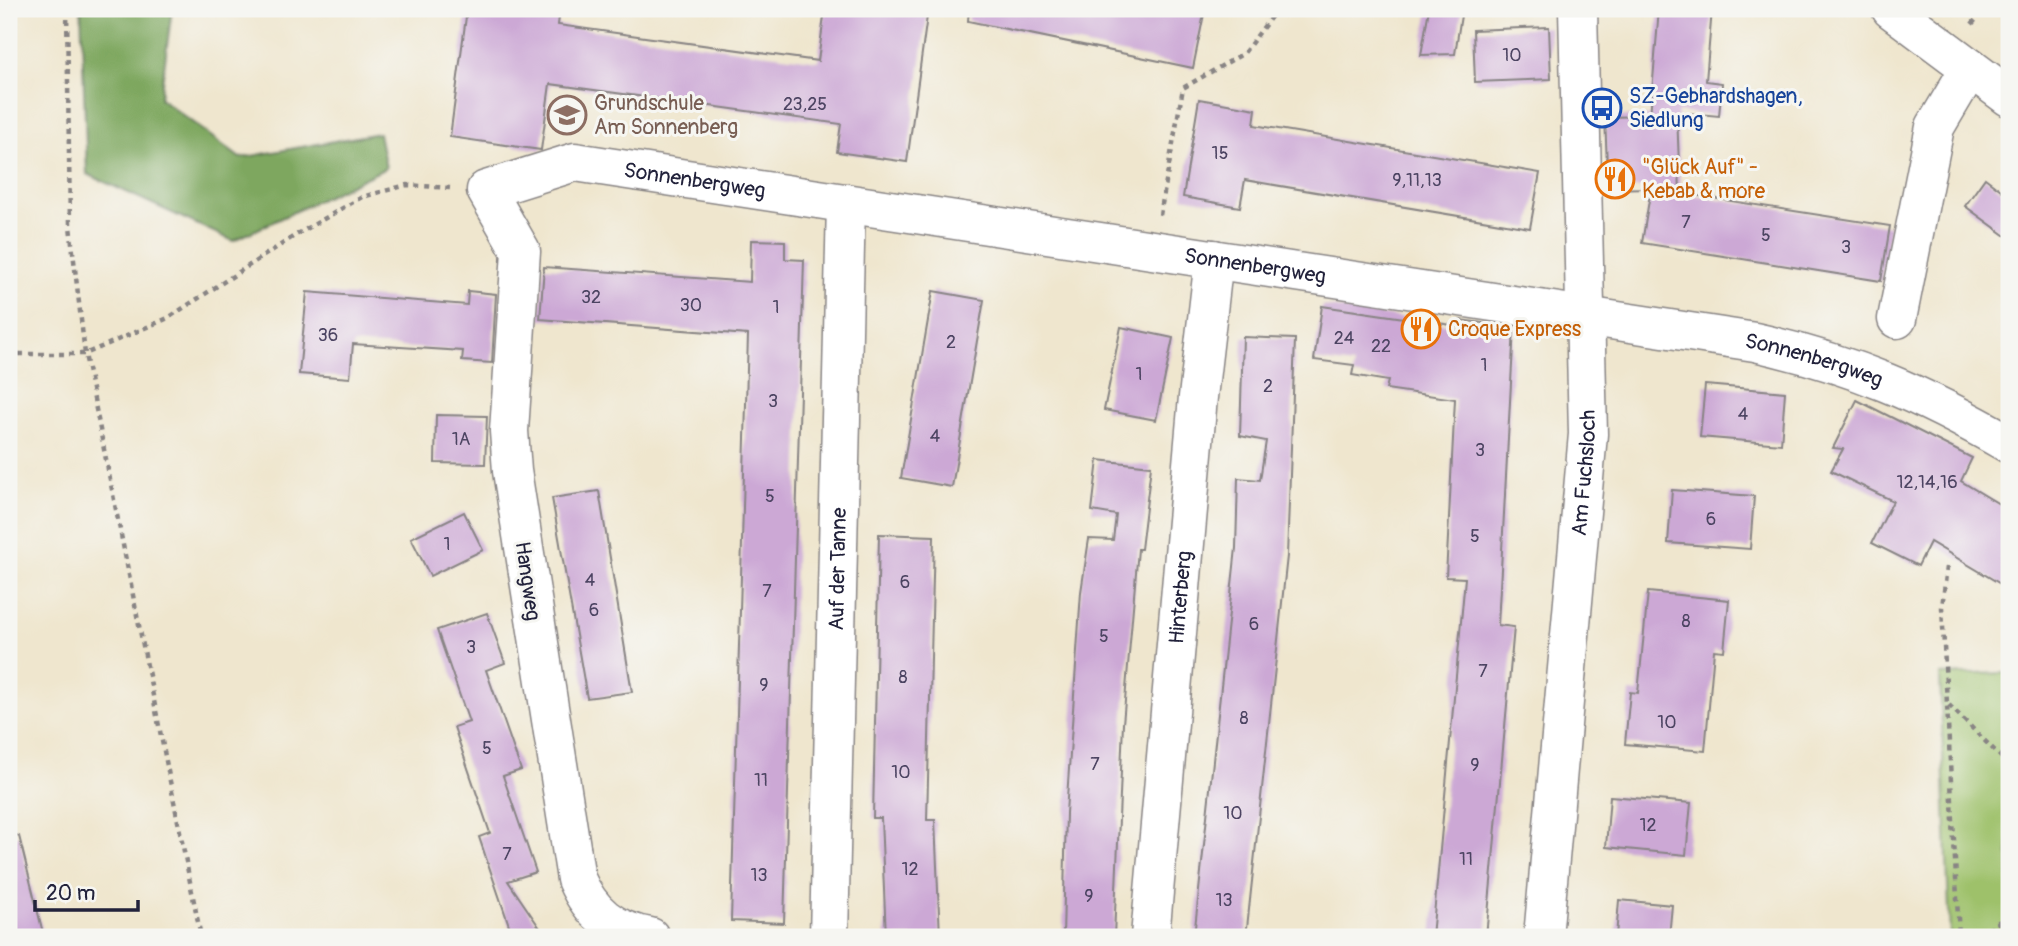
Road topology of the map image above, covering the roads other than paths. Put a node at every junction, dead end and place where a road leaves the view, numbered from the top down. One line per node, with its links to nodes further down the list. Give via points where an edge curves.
1 (1578, 9): 8 (street, Am Fuchsloch)
2 (1891, 9): 3 (street)
3 (1970, 68): 4 (street); 9 (street, via 1931,138)
4 (2009, 97)
5 (486, 190): 6 (street, Sonnenbergweg, via 575,162); 11 (street, Hangweg, via 521,251 509,431 512,471 576,879 594,911 613,926)
6 (846, 203): 7 (street, Sonnenbergweg); 12 (street, Auf der Tanne)
7 (1214, 259): 8 (street, Sonnenbergweg); 13 (street, Hinterberg)
8 (1587, 316): 10 (street, Sonnenbergweg, via 1755,342 1853,367 1909,390); 14 (street, Am Fuchsloch, via 1588,434)
9 (1896, 319)
10 (2009, 444)
11 (650, 937)
12 (829, 937)
13 (1150, 937)
14 (1543, 937)

